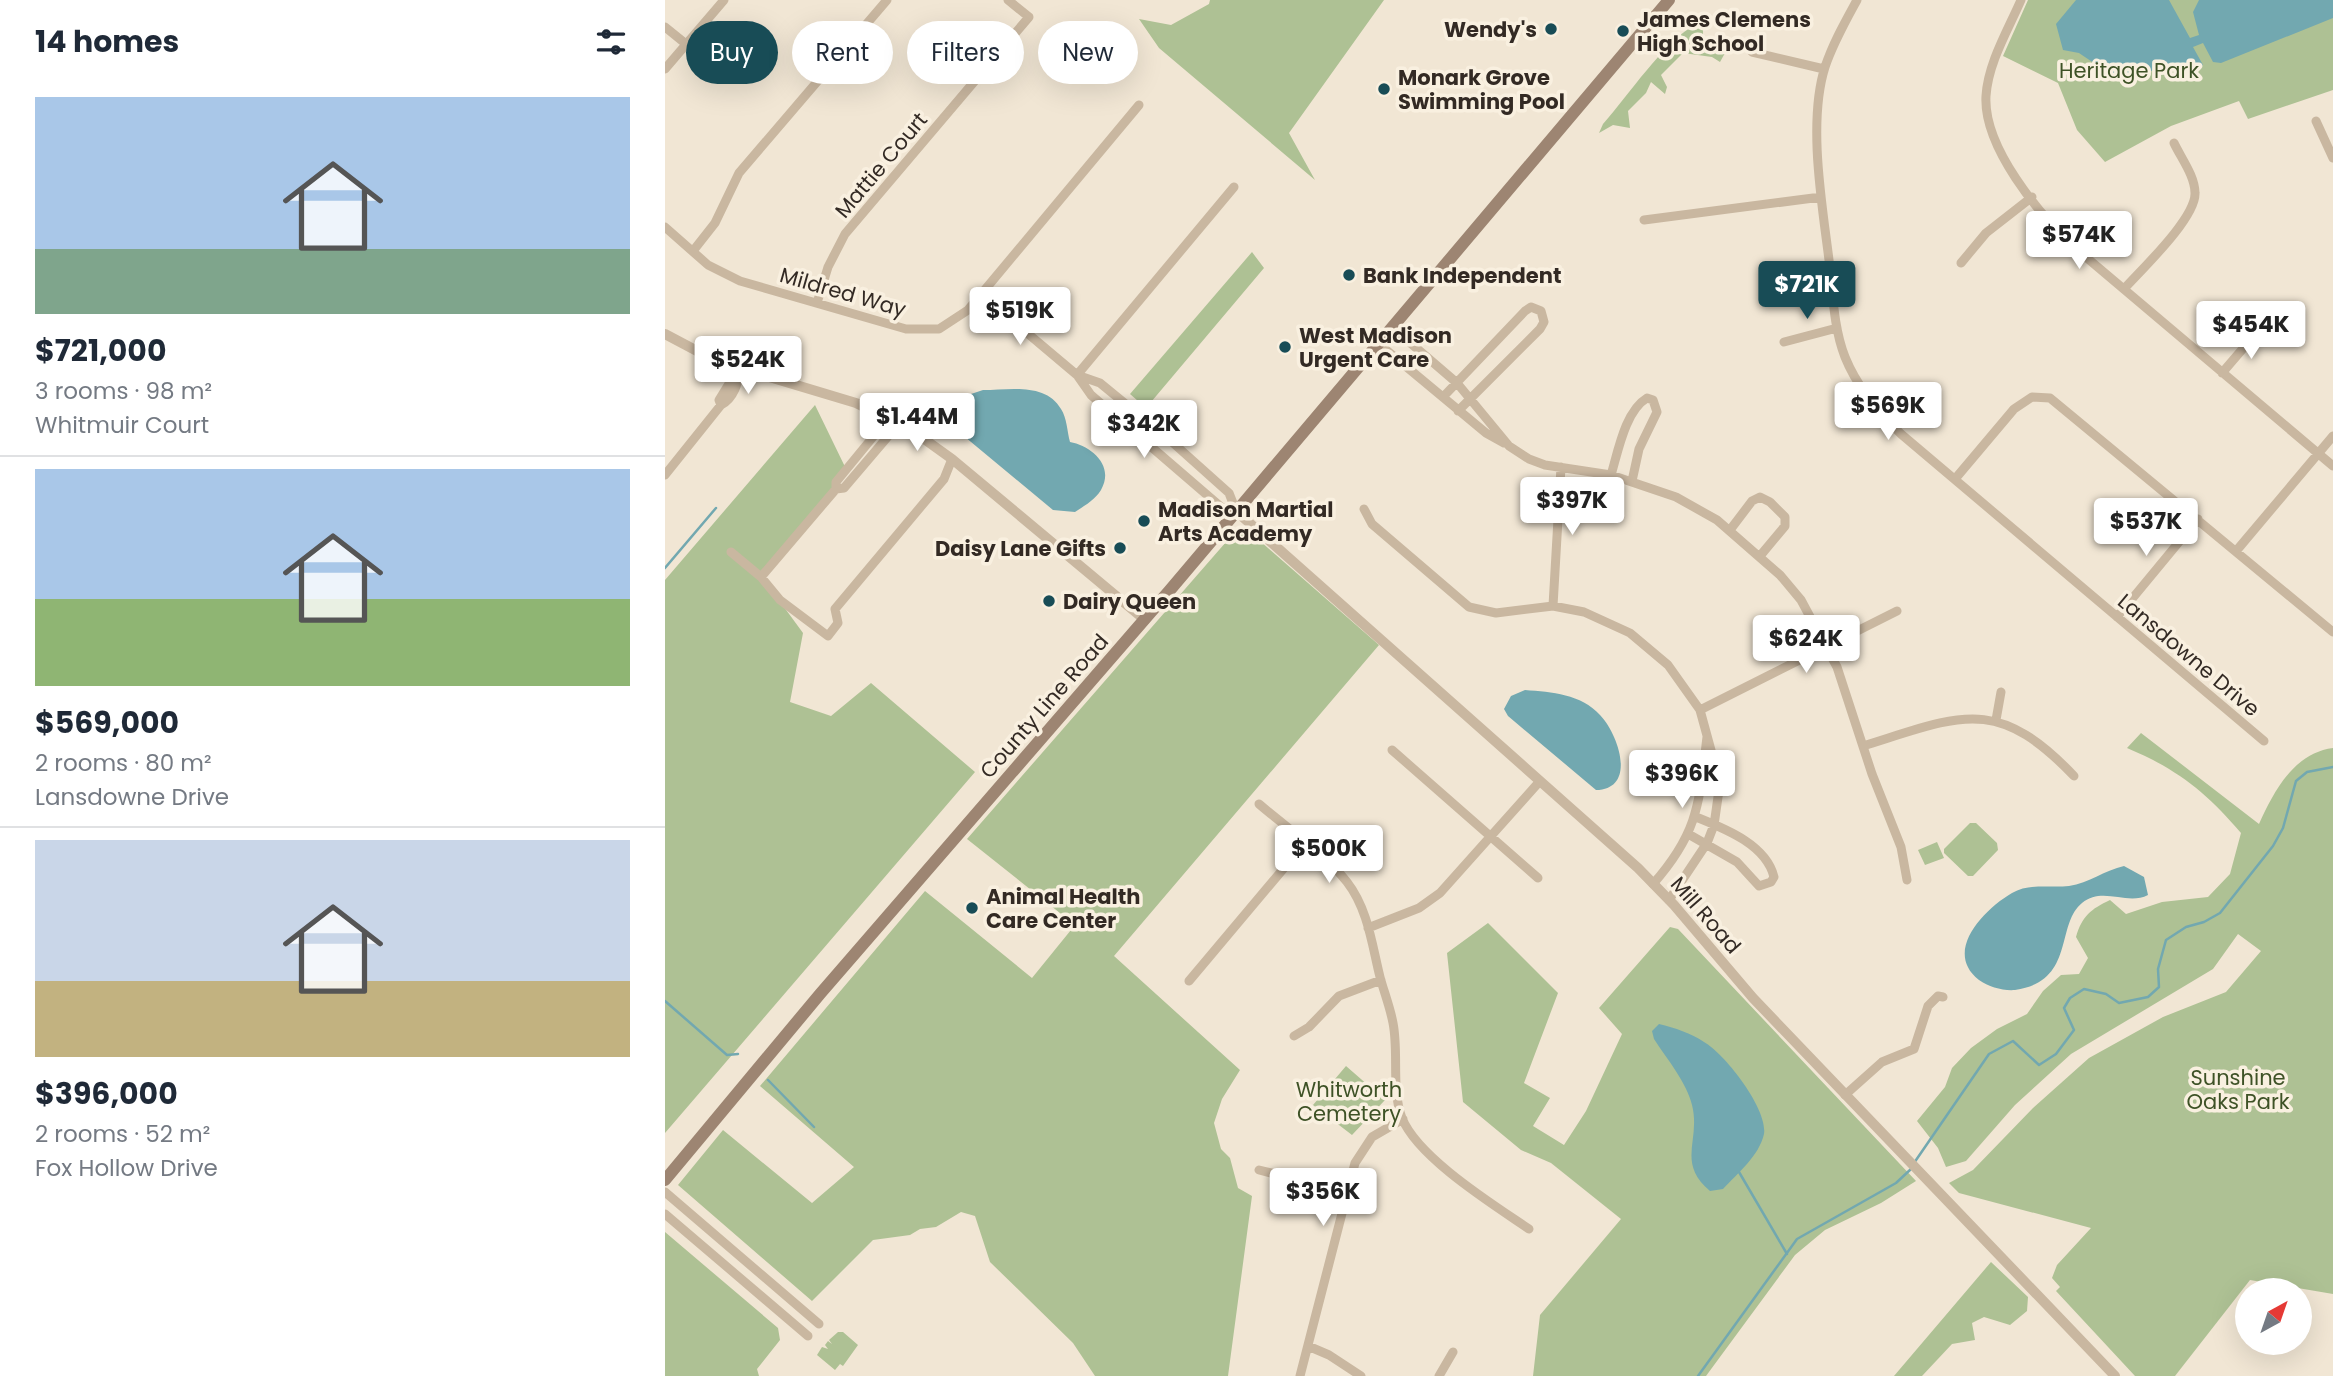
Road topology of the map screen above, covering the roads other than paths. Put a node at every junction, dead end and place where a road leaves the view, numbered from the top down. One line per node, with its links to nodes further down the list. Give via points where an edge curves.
1 (723, 0): 7 (street)
2 (887, 0): 22 (street, via 739,173 715,223)
3 (1008, 0): 26 (street, Mattie Court, via 1029,18 845,234)
4 (1669, 0): 27 (main road, County Line Road)
5 (1857, 0): 12 (street, Lansdowne Drive)
6 (2021, 0): 19 (street, via 1993,64 1986,108 1998,147)
7 (705, 21)
8 (665, 27): 9 (street)
9 (686, 44): 11 (street)
10 (1752, 52): 12 (street)
11 (665, 69)
12 (1824, 69): 18 (street, Lansdowne Drive, via 1818,120)
13 (1139, 105): 25 (street, Mildred Way)
14 (2316, 121): 16 (street)
15 (2174, 143): 24 (street, via 2195,194 2189,213)
16 (2333, 158)
17 (1234, 187): 35 (street)
18 (1821, 197): 20 (street); 28 (street, Lansdowne Drive)
19 (2032, 197): 23 (street, via 1986,233); 24 (street, via 2061,235)
20 (1644, 220)
21 (665, 227): 22 (street, Mildred Way)
22 (693, 251): 26 (street, Mildred Way, via 731,277)
23 (1961, 263)
24 (2124, 289): 34 (street)
25 (982, 295): 26 (street, Mildred Way, via 955,321 924,330); 35 (street)
26 (817, 303)
27 (1393, 328): 32 (main road, County Line Road); 36 (street)
28 (1837, 328): 31 (street); 51 (street, Lansdowne Drive, via 1845,356 1869,400)
29 (2258, 331): 34 (street)
30 (665, 334): 33 (street)
31 (1784, 342)
32 (1379, 344): 37 (street); 54 (main road, County Line Road)
33 (738, 369): 40 (street, via 856,403); 48 (street, via 740,379 728,402)
34 (2222, 373): 43 (street)
35 (1077, 376): 54 (street, via 1091,395 1221,507); 54 (street, via 1100,383 1172,442 1229,493)
36 (1457, 383): 37 (street); 38 (street); 38 (street, via 1525,311 1531,307 1541,310 1544,321 1540,329)
37 (1443, 397): 39 (street)
38 (1471, 397): 39 (street); 42 (street)
39 (1458, 411): 42 (street)
40 (892, 424): 44 (street); 60 (street, via 882,426)
41 (2333, 436): 43 (street)
42 (1509, 446): 46 (street, via 1529,459)
43 (2318, 454): 45 (street); 57 (street)
44 (952, 459): 47 (street); 50 (street)
45 (2333, 466)
46 (1561, 467): 49 (street); 61 (street)
47 (963, 469): 50 (street); 64 (street)
48 (665, 475)
49 (1611, 475): 52 (street); 52 (street, via 1623,437 1641,401 1647,398 1653,400 1657,412 1639,449)
50 (944, 479): 60 (street, via 835,609 838,623 828,636 780,600)
51 (1955, 479): 55 (street, via 2014,410 2032,397 2050,398); 63 (street, Lansdowne Drive)
52 (1632, 481): 56 (street, via 1676,497)
53 (1364, 509): 61 (street, via 1372,524 1469,607 1496,613)
54 (1236, 511): 64 (main road, County Line Road); 75 (street, Mill Road)
55 (2198, 519): 57 (street); 63 (street)
56 (1730, 530): 59 (street); 59 (street, via 1752,501 1760,497 1770,502 1785,517 1785,526)
57 (2237, 550): 65 (street)
58 (731, 552): 60 (street)
59 (1760, 556): 66 (street, via 1801,600)
60 (761, 577)
61 (1553, 606): 68 (street, via 1611,623 1648,645)
62 (1897, 611): 66 (street)
63 (2117, 617): 71 (street, Lansdowne Drive)
64 (1145, 620): 95 (main road, County Line Road)
65 (2333, 632)
66 (1828, 648): 68 (street); 72 (street)
67 (2001, 692): 69 (street)
68 (1700, 710): 70 (street)
69 (1996, 720): 72 (street, via 1959,718); 74 (street, via 2028,735)
70 (1707, 735): 77 (street); 78 (street, via 1720,783)
71 (2264, 741)
72 (1863, 746): 84 (street, via 1901,847)
73 (1392, 751): 80 (street)
74 (2074, 776)
75 (1540, 781): 80 (street); 85 (street, Mill Road)
76 (1259, 804): 81 (street)
77 (1696, 817): 78 (street); 79 (street)
78 (1714, 825): 82 (street); 82 (street, via 1757,852 1772,871 1771,882 1759,886 1737,862)
79 (1689, 835): 82 (street); 85 (street)
80 (1490, 836): 83 (street); 87 (street, via 1427,902)
81 (1305, 843): 87 (street, via 1347,883); 89 (street)
82 (1707, 844): 86 (street)
83 (1538, 877)
84 (1907, 880)
85 (1653, 884): 86 (street, Mill Road)
86 (1669, 900): 92 (street, Mill Road)
87 (1368, 928): 88 (street)
88 (1381, 979): 91 (street, via 1339,996); 93 (street, via 1394,1023)
89 (1189, 981)
90 (1943, 997): 92 (street, via 1928,1006 1914,1049 1882,1062)
91 (1294, 1036)
92 (1845, 1095): 107 (street, Mill Road)
93 (1402, 1119): 97 (street, via 1372,1137 1361,1150); 99 (street, via 1436,1159)
94 (1259, 1170): 97 (street)
95 (665, 1180)
96 (665, 1192): 100 (street)
97 (1347, 1192): 102 (street)
98 (665, 1214): 101 (street)
99 (1529, 1229)
100 (819, 1324)
101 (808, 1336)
102 (1308, 1346): 104 (street); 105 (street)
103 (1453, 1352): 106 (street)
104 (1300, 1376)
105 (1361, 1376)
106 (1439, 1376)
107 (2115, 1376)

